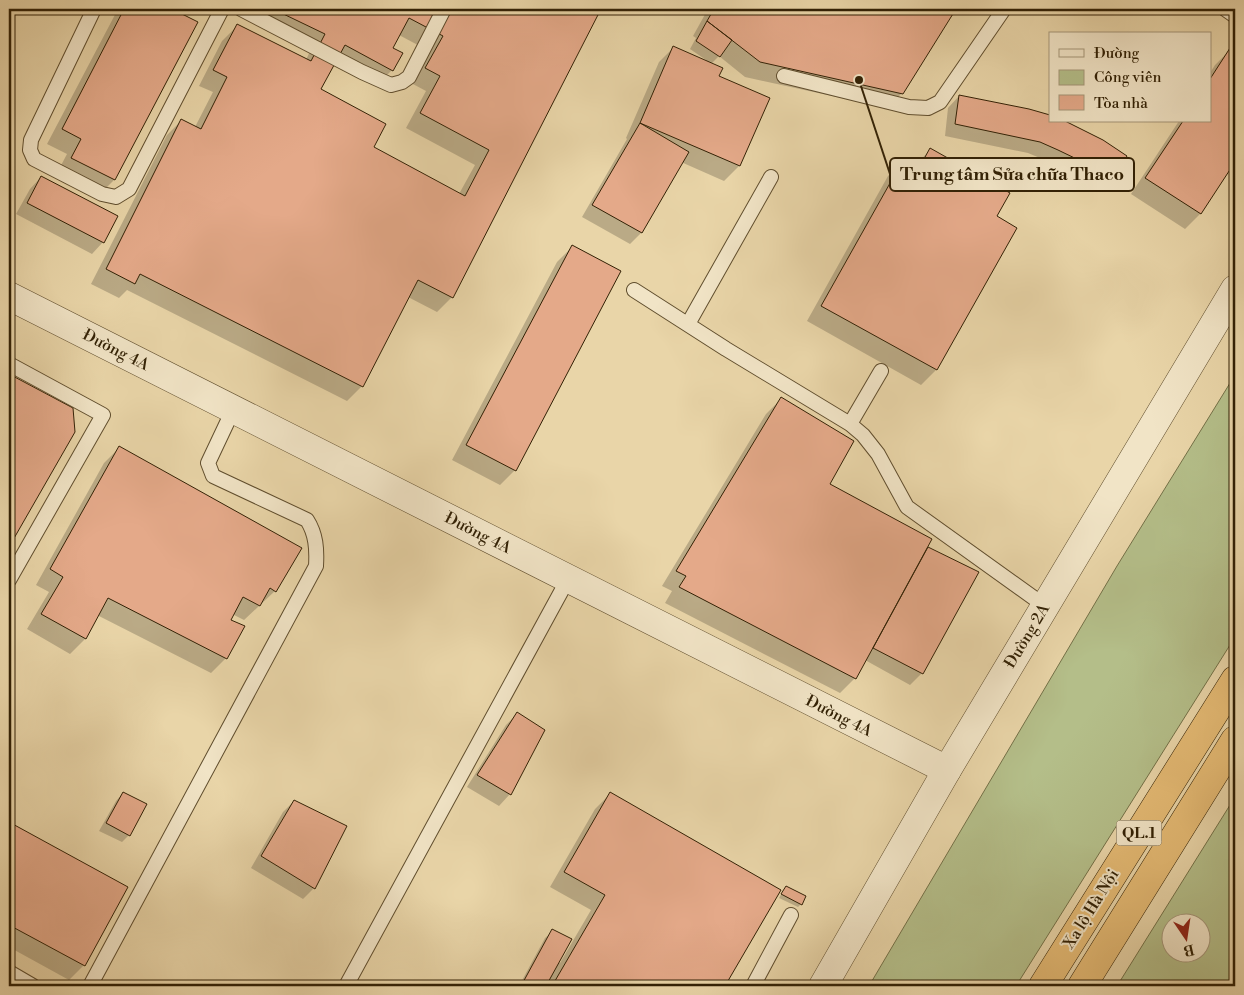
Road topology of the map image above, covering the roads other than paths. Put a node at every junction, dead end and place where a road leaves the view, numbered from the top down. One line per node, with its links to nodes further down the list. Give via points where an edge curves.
1 (94, 9): 2 (lane, via 31,140 30,150 34,159 102,194 116,197 129,189)
2 (222, 9)
3 (241, 9): 4 (lane, via 391,85 409,77)
4 (444, 9)
5 (1004, 9): 8 (lane, via 940,102 928,108 909,107)
6 (1225, 9): 7 (lane)
7 (1235, 16)
8 (784, 76)
9 (772, 177): 13 (lane)
10 (1235, 289): 20 (street, Đường 2A)
11 (634, 290): 13 (lane)
12 (9, 296): 16 (street, Đường 4A)
13 (688, 324): 17 (lane)
14 (9, 364): 19 (lane, via 103,415)
15 (881, 371): 17 (lane)
16 (233, 410): 18 (street, Đường 4A); 27 (lane, via 208,463 213,476 307,520 317,547 316,566)
17 (850, 424): 20 (lane, via 878,454 907,507)
18 (568, 579): 23 (street, Đường 4A); 28 (lane)
19 (9, 580)
20 (1045, 606): 23 (street, Đường 2A)
21 (1235, 680): 31 (highway, Xa lộ Hà Nội / QL.1)
22 (1235, 740): 32 (highway, Xa lộ Hà Nội / QL.1)
23 (947, 770): 30 (street, Đường 2A)
24 (791, 915): 29 (lane)
25 (9, 972): 26 (lane)
26 (33, 986)
27 (90, 986)
28 (346, 986)
29 (753, 986)
30 (823, 986)
31 (1043, 986)
32 (1082, 986)

